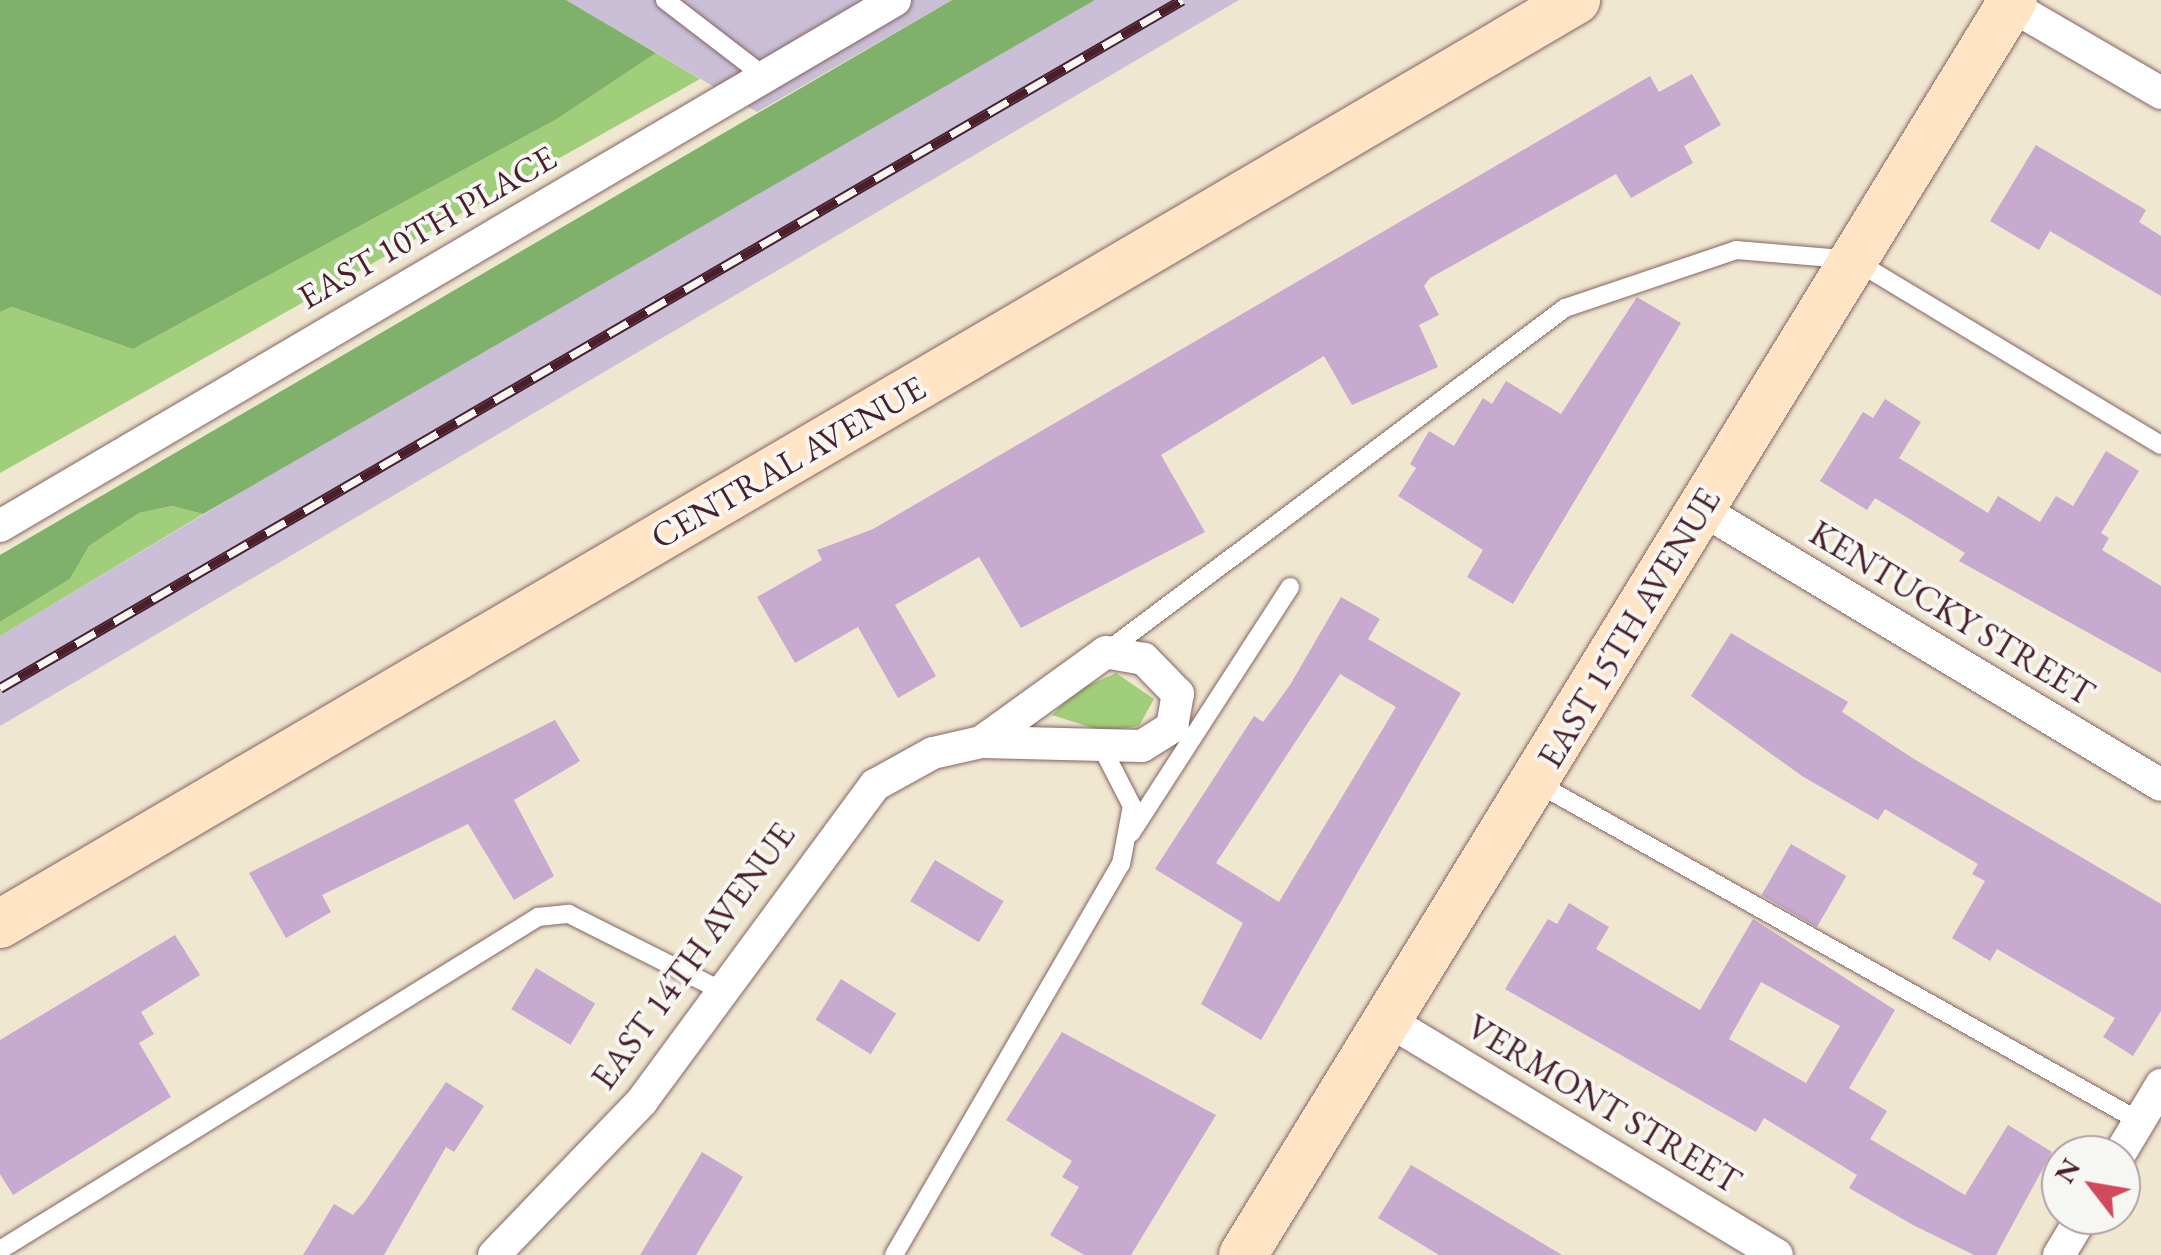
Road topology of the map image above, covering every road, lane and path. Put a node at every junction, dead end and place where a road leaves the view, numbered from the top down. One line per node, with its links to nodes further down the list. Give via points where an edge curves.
1 (665, 0): 5 (lane)
2 (896, 0): 5 (street, EAST 10TH PLACE)
3 (1576, 0): 18 (street, CENTRAL AVENUE)
4 (2011, 2): 6 (street); 7 (street, EAST 15TH AVENUE)
5 (764, 76): 10 (street, EAST 10TH PLACE)
6 (2161, 93)
7 (1854, 260): 8 (lane); 9 (street, EAST 15TH AVENUE); 12 (lane, via 1736,250 1565,308)
8 (2161, 445)
9 (1701, 509): 15 (street, EAST 15TH AVENUE); 16 (street, KENTUCKY STREET)
10 (0, 526)
11 (1290, 587): 17 (lane)
12 (1106, 652): 13 (street, EAST 14TH AVENUE); 14 (street, EAST 14TH AVENUE, via 1158,667 1178,710 1158,739)
13 (981, 742): 14 (street, EAST 14TH AVENUE); 19 (street, EAST 14TH AVENUE, via 933,754 875,785)
14 (1102, 748): 17 (lane, via 1128,793)
15 (1535, 782): 20 (street, EAST 15TH AVENUE); 22 (lane)
16 (2161, 785)
17 (1131, 834): 26 (lane)
18 (0, 924)
19 (722, 990): 24 (lane, via 569,914 538,918); 25 (street, EAST 14TH AVENUE, via 642,1101)
20 (1388, 1020): 27 (street, EAST 15TH AVENUE); 28 (street, VERMONT STREET)
21 (2161, 1086): 22 (street)
22 (2139, 1121): 23 (street)
23 (2131, 1135)
24 (0, 1250)
25 (494, 1255)
26 (894, 1255)
27 (1243, 1255)
28 (1778, 1255)

